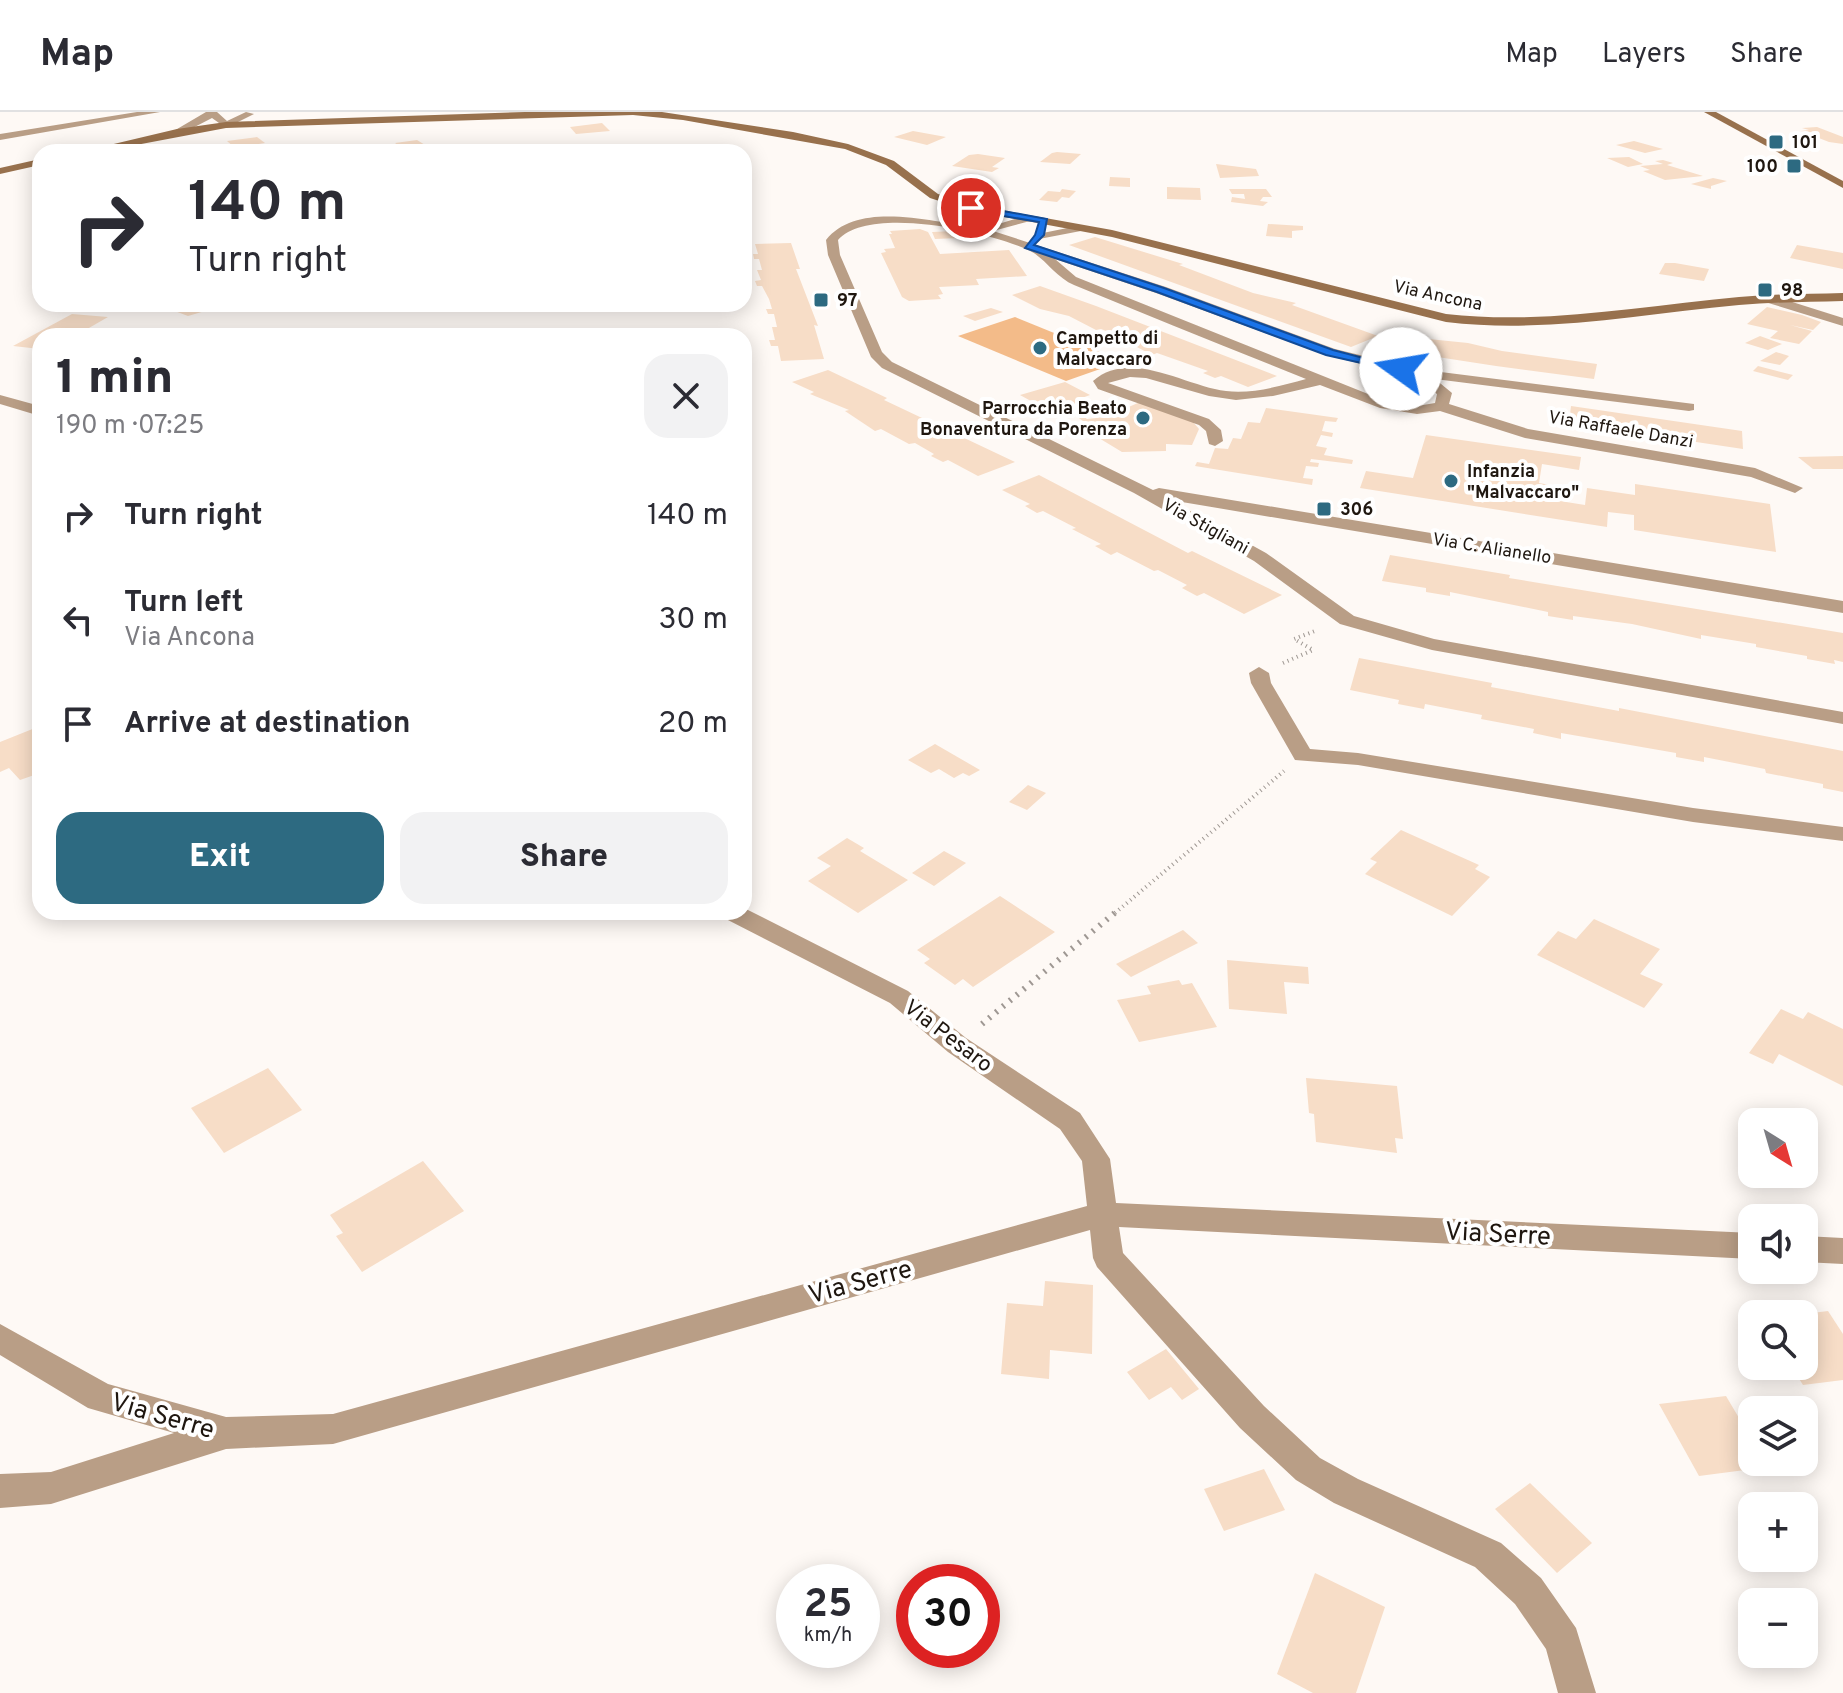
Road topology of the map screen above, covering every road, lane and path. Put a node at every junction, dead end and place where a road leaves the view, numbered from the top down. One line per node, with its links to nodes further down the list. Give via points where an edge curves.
1 (155, 112): 8 (street)
2 (1709, 112): 12 (street)
3 (212, 113): 6 (street); 7 (street)
4 (251, 113): 5 (street); 6 (street)
5 (268, 123): 6 (street); 14 (street, via 613,112 683,117 848,147 890,163 934,196)
6 (226, 125): 7 (street)
7 (177, 132): 9 (street)
8 (0, 138)
9 (122, 144)
10 (32, 164): 11 (street)
11 (0, 171)
12 (1843, 185)
13 (1044, 220): 14 (street, Via Ancona); 15 (street, Via Ancona); 17 (street)
14 (1020, 221): 16 (street); 18 (street)
15 (1082, 228): 17 (street); 23 (street, Via Ancona, via 1482,324 1538,324)
16 (980, 231): 18 (street, Via Stigliani); 33 (street, Via Stigliani, via 930,221 878,221 854,225 832,240 876,354 905,376)
17 (1039, 235): 19 (street)
18 (1004, 240): 19 (street, Via Stigliani)
19 (1028, 246): 20 (street, Via Raffaele Danzi); 21 (street, Via Raffaele Danzi)
20 (1096, 269): 21 (street); 25 (street, Via Raffaele Danzi, via 1330,352)
21 (1065, 276): 26 (street, Via Raffaele Danzi)
22 (1843, 297): 23 (street, Via Ancona)
23 (1770, 299): 24 (street)
24 (1843, 322)
25 (1416, 373): 28 (street, Via Raffaele Danzi, via 1445,393); 29 (street, Via Raffaele Danzi)
26 (1321, 380): 28 (street, Via Raffaele Danzi, via 1380,404 1417,410); 31 (street, via 1245,396 1201,391 1145,373 1110,375 1100,381 1204,422)
27 (0, 399): 30 (street)
28 (1441, 406): 32 (street, Via Raffaele Danzi, via 1525,433 1755,473)
29 (1689, 407)
30 (32, 409)
31 (1215, 441)
32 (1795, 488)
33 (1140, 490): 34 (street, Via C. Alianello); 35 (street, Via Stigliani, via 1260,557)
34 (1843, 607)
35 (1347, 620): 36 (path, via 1294,639 1313,650); 37 (street, Via Stigliani, via 1447,647)
36 (1259, 673): 38 (street)
37 (1843, 718)
38 (1303, 755): 39 (street, via 1358,759 1693,815); 41 (path)
39 (1843, 834)
40 (749, 920): 41 (street, Via Pesaro, via 899,997)
41 (957, 1045): 42 (street, Via Pesaro, via 1070,1121 1096,1159)
42 (1103, 1214): 43 (street, Via Serre); 47 (street, Via Serre, via 333,1429); 49 (street, Via Pesaro, via 1108,1258 1252,1417 1308,1469 1488,1555 1528,1591 1563,1641)
43 (1738, 1245)
44 (1818, 1250): 45 (street)
45 (1843, 1251)
46 (0, 1338): 47 (street, Via Serre, via 100,1397)
47 (226, 1433): 48 (street, via 51,1488)
48 (0, 1491)
49 (1577, 1693)

